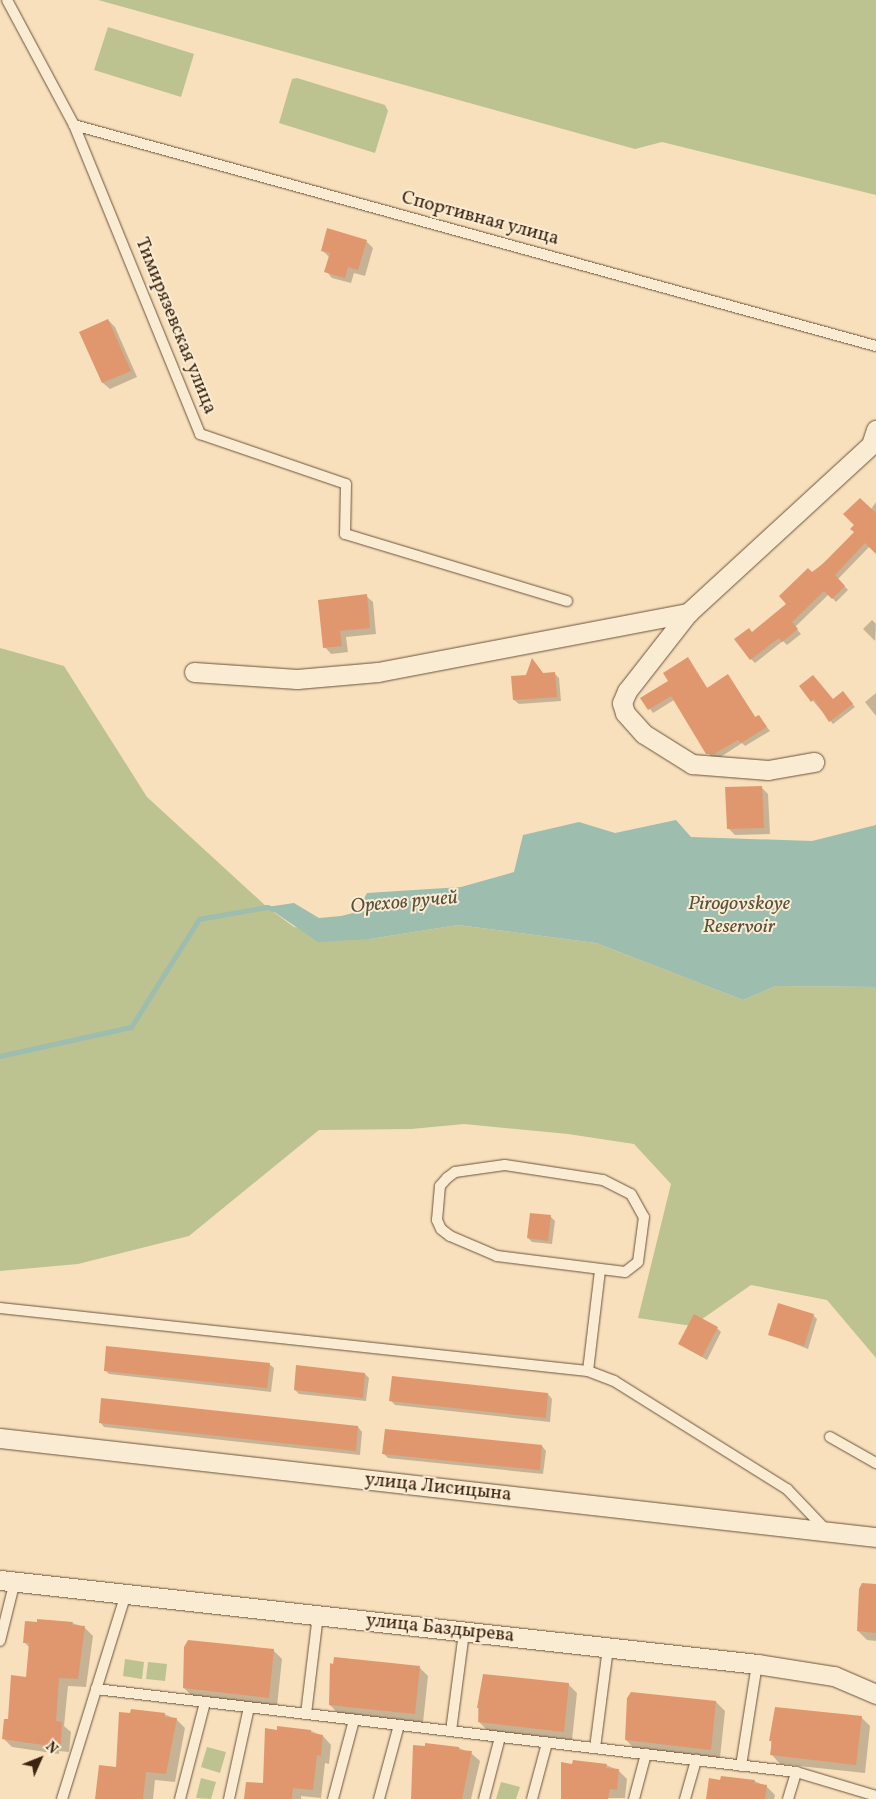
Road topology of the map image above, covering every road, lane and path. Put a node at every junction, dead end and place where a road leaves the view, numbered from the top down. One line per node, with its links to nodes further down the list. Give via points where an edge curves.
1 (7, 0): 2 (lane, Тимирязевская улица)
2 (74, 125): 3 (lane, Спортивная улица); 5 (lane, Тимирязевская улица, via 200,434 346,484 345,534)
3 (876, 346)
4 (876, 430): 6 (street, via 870,445)
5 (567, 601)
6 (688, 614): 7 (street, via 378,672 297,678); 8 (street, via 627,691 622,703 624,714 644,734 692,764 768,770)
7 (194, 672)
8 (814, 762)
9 (600, 1271): 9 (lane, via 625,1272 638,1262 644,1217 631,1194 618,1186 603,1180 506,1165 455,1172 440,1186 437,1220 450,1236 497,1256); 11 (lane)
10 (0, 1308): 11 (lane)
11 (588, 1371): 15 (lane, via 614,1380 787,1490)
12 (830, 1437): 14 (lane)
13 (0, 1438): 15 (street, улица Лисицына)
14 (876, 1463)
15 (828, 1532): 16 (street, улица Лисицына)
16 (876, 1537)
17 (7, 1581): 18 (street, улица Баздырева); 21 (lane)
18 (126, 1594): 19 (street, улица Баздырева); 24 (lane)
19 (318, 1615): 20 (street, улица Баздырева); 28 (lane)
20 (464, 1632): 22 (street, улица Баздырева); 31 (lane)
21 (0, 1641)
22 (608, 1648): 23 (street, улица Баздырева); 34 (lane)
23 (757, 1664): 25 (street, улица Баздырева, via 834,1676); 37 (lane)
24 (96, 1689): 26 (lane); 40 (lane)
25 (876, 1694)
26 (205, 1702): 27 (lane); 41 (lane)
27 (249, 1708): 28 (lane); 42 (lane)
28 (306, 1714): 29 (lane)
29 (354, 1720): 30 (lane); 43 (lane)
30 (399, 1725): 31 (lane); 44 (lane)
31 (451, 1731): 32 (lane)
32 (500, 1737): 33 (lane); 45 (lane)
33 (547, 1742): 34 (lane); 46 (lane)
34 (595, 1748): 35 (lane)
35 (646, 1754): 36 (lane); 47 (lane)
36 (696, 1760): 37 (lane); 48 (lane)
37 (740, 1766): 38 (lane)
38 (796, 1772): 39 (lane); 49 (lane)
39 (876, 1796)
40 (62, 1799)
41 (180, 1799)
42 (229, 1799)
43 (333, 1799)
44 (380, 1799)
45 (484, 1799)
46 (532, 1799)
47 (634, 1799)
48 (685, 1799)
49 (788, 1799)

